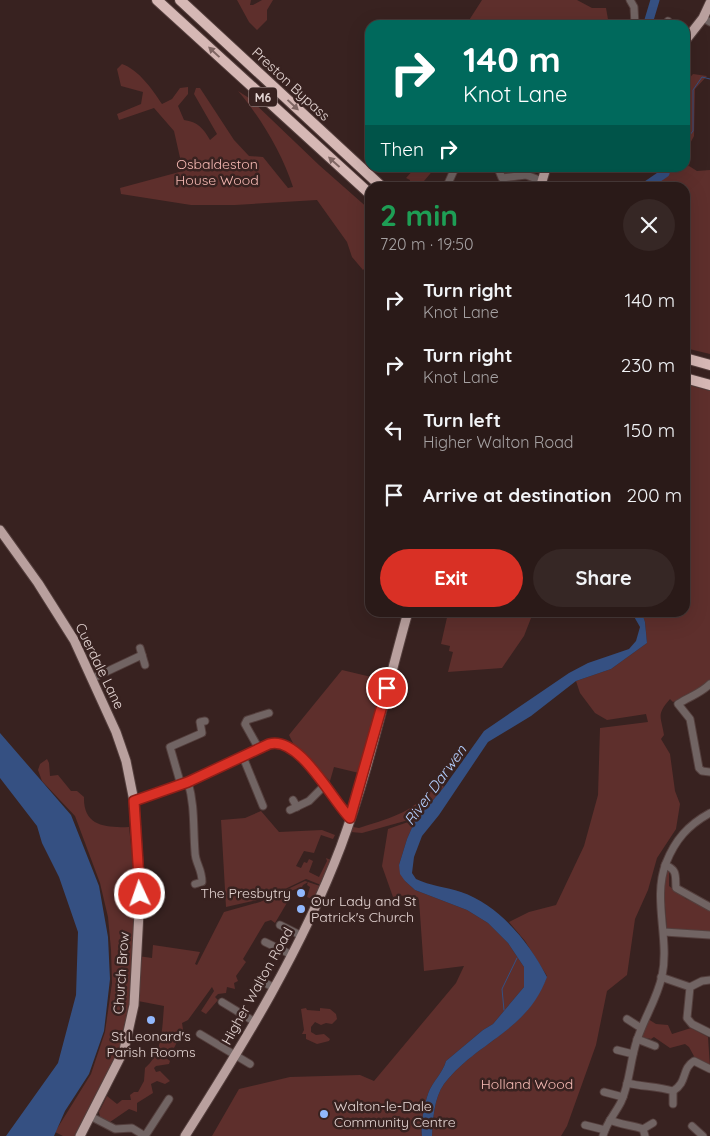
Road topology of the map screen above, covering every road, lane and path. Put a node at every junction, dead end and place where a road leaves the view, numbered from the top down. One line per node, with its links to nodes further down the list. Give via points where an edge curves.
1 (157, 0): 15 (highway, Preston Bypass / M6, one-way to 1)
2 (180, 0): 8 (highway, Preston Bypass / M6, one-way to 8)
3 (630, 0): 5 (street)
4 (710, 3): 6 (main road)
5 (635, 20)
6 (706, 20): 7 (main road)
7 (690, 36)
8 (365, 171)
9 (366, 172): 12 (highway, Preston Bypass / M6, one-way to 12)
10 (500, 172): 11 (street)
11 (502, 178): 13 (street); 14 (street, via 526,175)
12 (377, 182)
13 (502, 182)
14 (538, 182)
15 (365, 189)
16 (690, 359): 17 (highway)
17 (710, 365)
18 (690, 373): 20 (highway)
19 (690, 379): 21 (highway)
20 (710, 379)
21 (710, 385)
22 (0, 530): 25 (main road, Cuerdale Lane, via 74,640)
23 (407, 617): 38 (main road, Higher Walton Road)
24 (145, 665): 25 (street, via 141,652)
25 (93, 678): 34 (main road, Cuerdale Lane, via 126,761)
26 (710, 684): 31 (street, via 703,692 678,704 690,719 699,768)
27 (269, 712): 29 (street, via 247,720 245,724)
28 (205, 721): 32 (street, via 200,722 202,733 170,747)
29 (259, 749): 30 (street); 33 (street, via 275,742 286,745)
30 (242, 757): 32 (street); 35 (street)
31 (710, 772)
32 (184, 783): 34 (street); 40 (street, via 195,815 195,855 202,870 202,882)
33 (326, 784): 36 (street, via 309,801); 38 (street)
34 (134, 801): 72 (main road, Church Brow, via 140,894 134,1006 124,1050)
35 (262, 806)
36 (293, 806)
37 (710, 813): 39 (street, via 684,832)
38 (350, 818): 45 (main road, Higher Walton Road)
39 (665, 865): 41 (street, via 677,874 676,888); 43 (street, via 661,898)
40 (195, 884)
41 (710, 907)
42 (280, 925): 45 (street)
43 (664, 932): 44 (street); 48 (street)
44 (710, 935)
45 (302, 936): 47 (main road, Higher Walton Road)
46 (265, 942): 47 (street)
47 (292, 955): 52 (main road, Higher Walton Road)
48 (662, 977): 51 (street); 56 (street)
49 (259, 980): 52 (street)
50 (710, 980): 51 (street)
51 (690, 987): 57 (street, via 687,1018)
52 (274, 988): 55 (main road, Higher Walton Road)
53 (222, 1002): 55 (street)
54 (627, 1019): 56 (street)
55 (255, 1022): 63 (main road, Higher Walton Road)
56 (641, 1028): 59 (street)
57 (710, 1033)
58 (200, 1034): 63 (street)
59 (637, 1040): 60 (street); 62 (street)
60 (655, 1046)
61 (617, 1050): 62 (street)
62 (633, 1054): 66 (street)
63 (235, 1055): 64 (street); 83 (main road, Higher Walton Road)
64 (250, 1064)
65 (710, 1069): 67 (street, via 694,1062 689,1065 682,1085)
66 (627, 1083): 67 (street); 69 (street)
67 (673, 1091): 71 (street)
68 (604, 1092): 69 (street)
69 (623, 1097): 73 (street)
70 (169, 1100): 82 (street)
71 (673, 1104)
72 (90, 1116): 77 (street); 80 (main road, Church Brow)
73 (610, 1120): 78 (street, via 620,1125 632,1125); 79 (street)
74 (653, 1123): 78 (street)
75 (585, 1125): 79 (street)
76 (692, 1126): 84 (street)
77 (115, 1129): 81 (street); 82 (street, via 132,1128)
78 (644, 1132)
79 (604, 1133)
80 (80, 1136)
81 (110, 1136)
82 (145, 1136)
83 (185, 1136)
84 (704, 1136)

